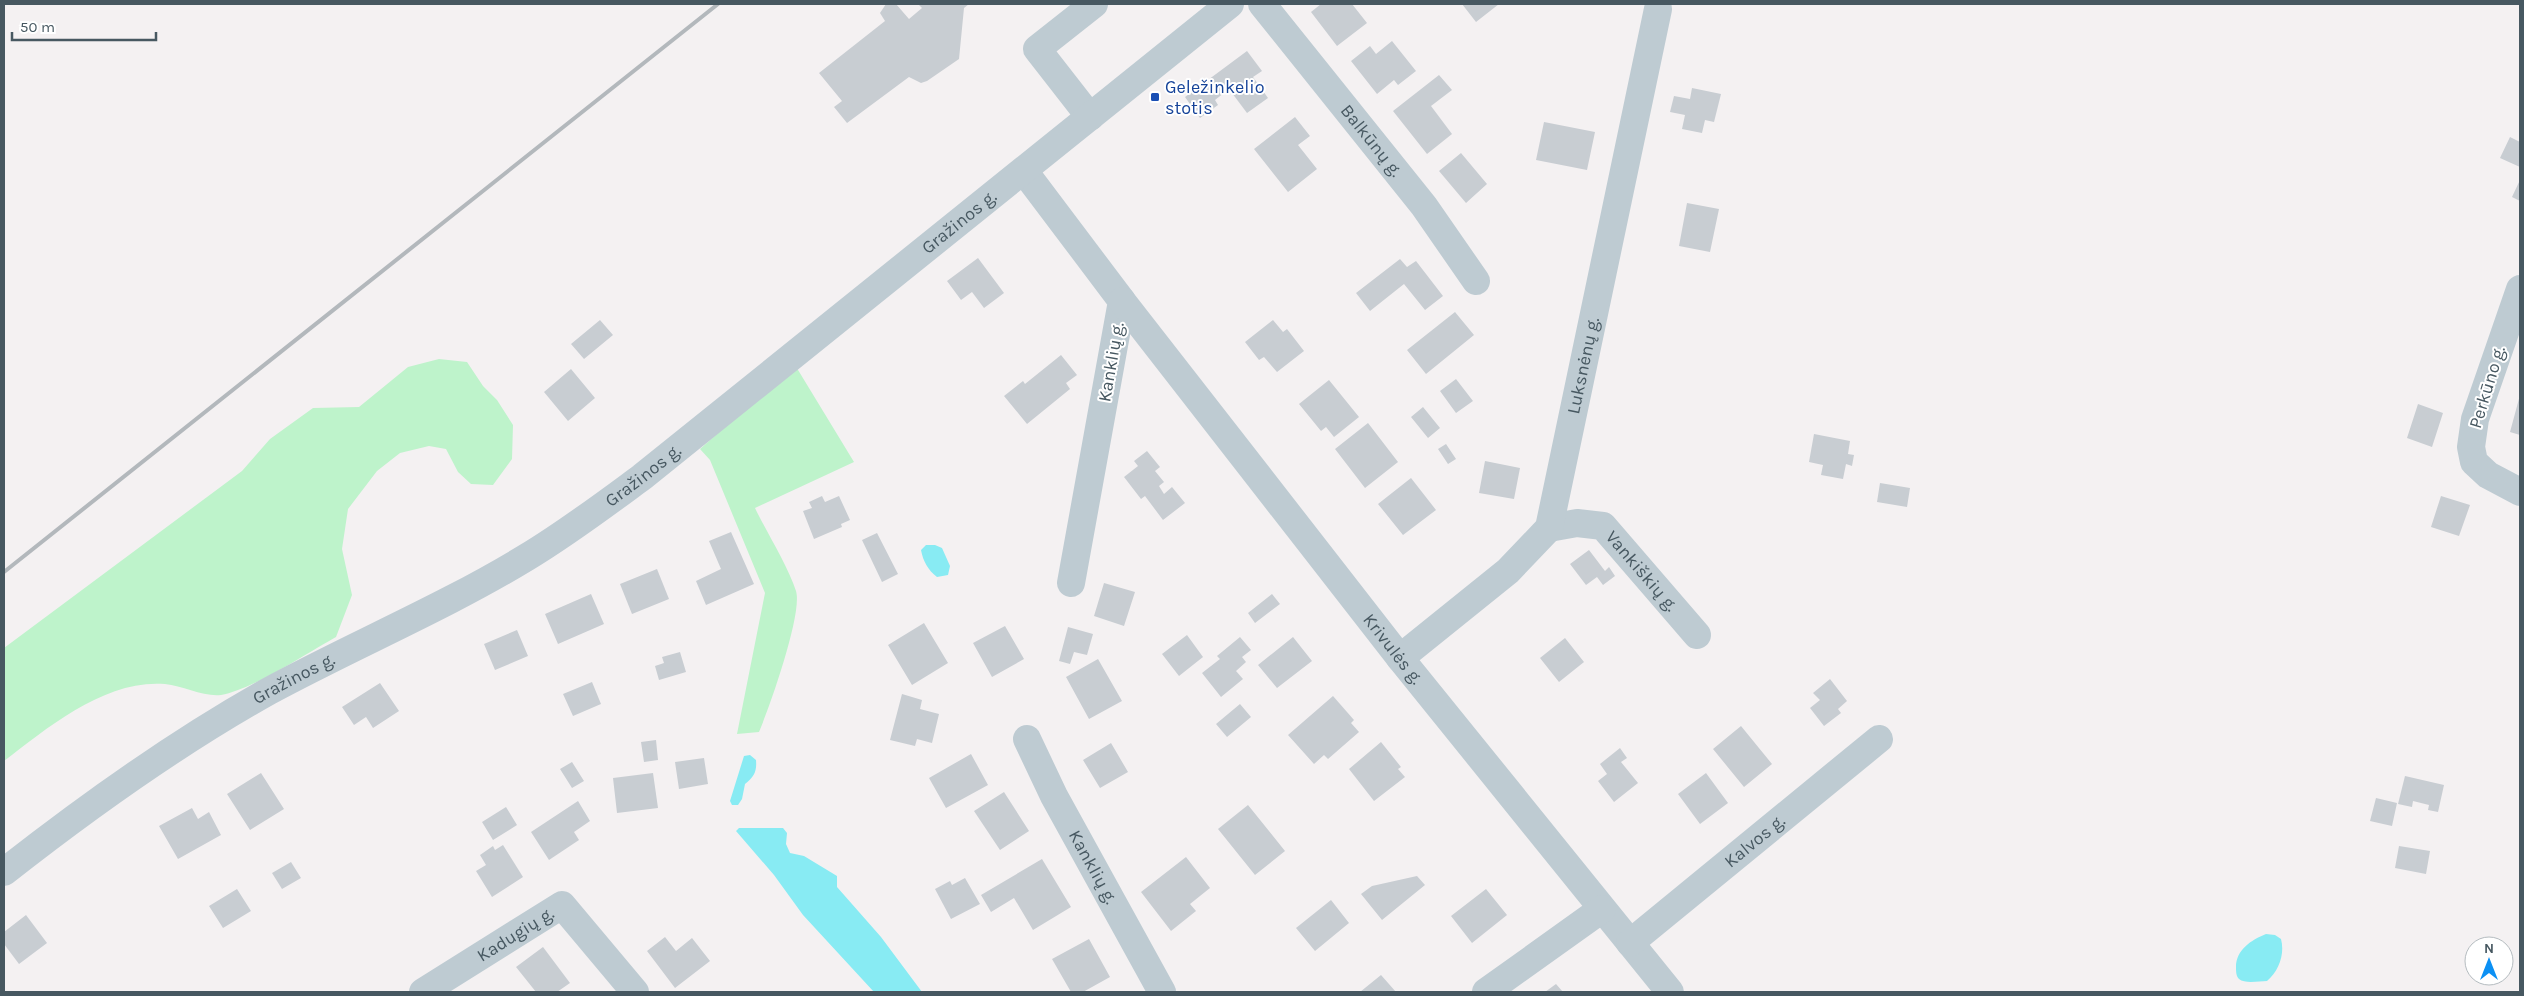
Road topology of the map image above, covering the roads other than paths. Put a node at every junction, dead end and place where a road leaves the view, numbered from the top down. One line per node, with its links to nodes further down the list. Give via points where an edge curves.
1 (1094, 4): 5 (street, via 1037,49)
2 (1230, 4): 5 (street, Gražinos g.)
3 (1262, 4): 7 (street, Balkūnų g., via 1424,206)
4 (1658, 9): 11 (street, Luksnėnų g.)
5 (1090, 117): 6 (street, Gražinos g.)
6 (1024, 171): 9 (street, Kanklių g.); 17 (street, Gražinos g., via 585,519 502,572 324,662 207,728 81,813)
7 (1476, 281)
8 (2520, 289): 10 (street, Perkūno g., via 2475,419 2470,448 2474,462 2488,475)
9 (1122, 301): 12 (street, Kanklių g.); 14 (street, Krivulės g.)
10 (2520, 492)
11 (1549, 528): 13 (street, Vankiškių g., via 1577,523 1603,526); 14 (street, via 1508,571)
12 (1071, 583)
13 (1697, 635)
14 (1400, 658): 18 (street, Krivulės g.)
15 (1028, 739): 22 (street, Kanklių g., via 1054,796)
16 (1879, 739): 19 (street, Kalvos g.)
17 (4, 872)
18 (1602, 909): 19 (street, Krivulės g.); 23 (street)
19 (1630, 943): 24 (street, Krivulės g.)
20 (423, 992): 21 (street, Kadugių g., via 562,905)
21 (635, 992)
22 (1162, 992)
23 (1486, 992)
24 (1670, 992)

